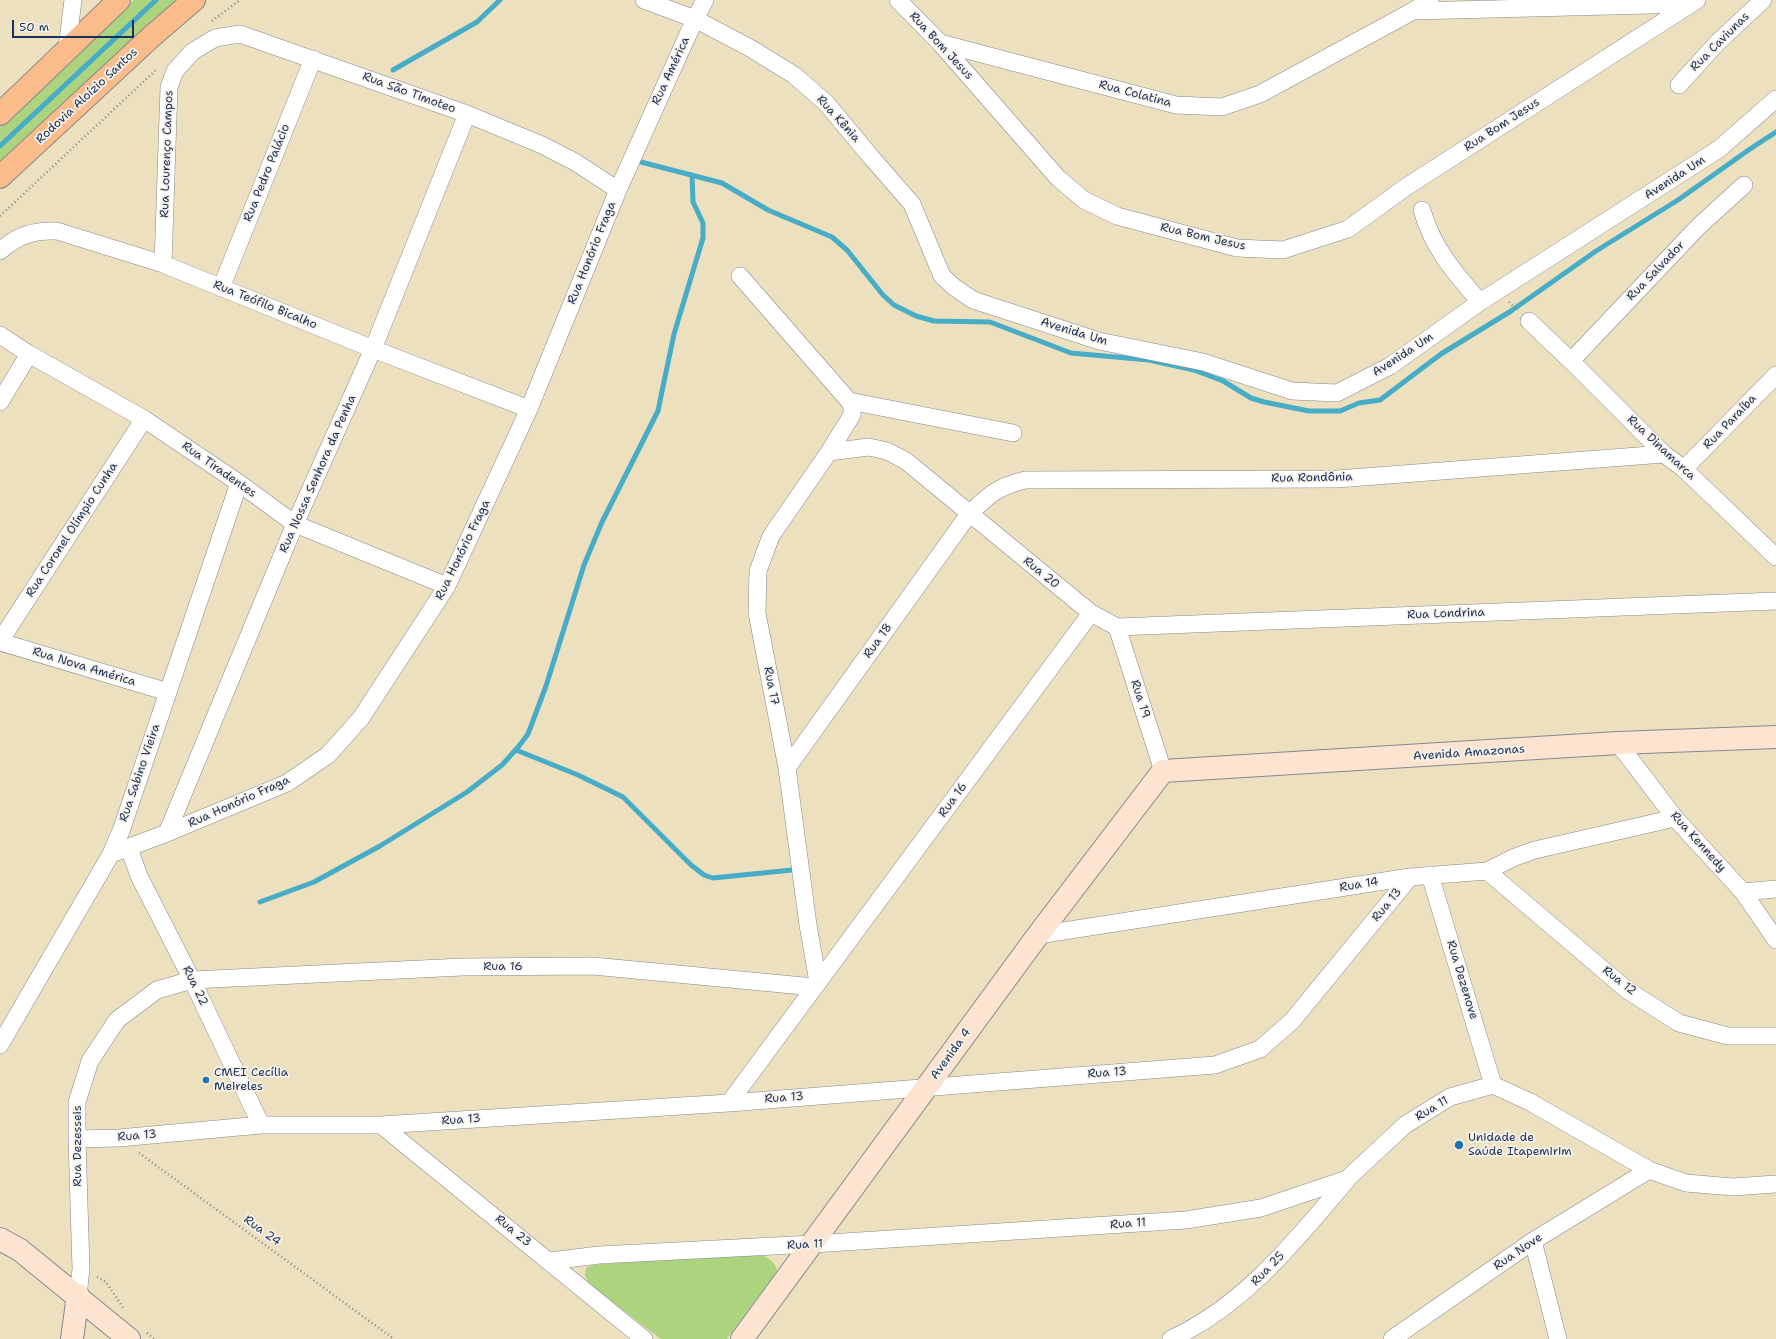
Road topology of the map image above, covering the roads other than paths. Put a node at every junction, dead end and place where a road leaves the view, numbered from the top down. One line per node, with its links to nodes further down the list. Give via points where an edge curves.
1 (74, 0): 13 (street)
2 (119, 0): 13 (main road)
3 (194, 0): 21 (main road, Rodovia Aloízio Santos)
4 (644, 0): 11 (street, Rua Kênia)
5 (706, 0): 11 (street, Rua América)
6 (898, 0): 12 (street, Rua Bom Jesus)
7 (1430, 0): 10 (street, Rua Colatina)
8 (1763, 0): 16 (street, Rua Caviunas, via 1717,43)
9 (1694, 2): 10 (street); 12 (street, Rua Bom Jesus, via 1406,187 1348,229 1283,250 1237,248 1117,216 1084,200 1058,178)
10 (1409, 6): 12 (street, Rua Colatina, via 1260,94 1222,106 1176,105)
11 (695, 19): 20 (street, Rua América); 28 (street, Rua Kênia, via 794,75 826,103 912,204 942,276)
12 (940, 43)
13 (67, 49): 18 (main road)
14 (192, 52): 15 (street, Rua São Timoteo, via 215,38 240,34); 26 (street, Rua Lourenço Campos, via 175,71 169,87)
15 (313, 59): 19 (street, Rua São Timoteo); 29 (street, Rua Pedro Palácio)
16 (1679, 85)
17 (1776, 99): 30 (street, Avenida Um, via 1719,149)
18 (0, 114)
19 (467, 114): 23 (street, Rua São Timoteo, via 549,148); 33 (street, Rua Nossa Senhora da Penha)
20 (627, 170): 23 (street, Rua Honório Fraga)
21 (0, 177)
22 (1744, 185): 35 (street, Rua Salvador, via 1698,227)
23 (618, 190): 39 (street, Rua Honório Fraga)
24 (1422, 210): 30 (street, via 1426,225 1447,264)
25 (0, 251): 26 (street, Rua Teófilo Bicalho, via 24,235 40,230 57,231)
26 (163, 264): 29 (street, Rua Teófilo Bicalho)
27 (740, 276): 38 (street)
28 (954, 287): 30 (street, Avenida Um, via 973,300 1099,341 1203,362 1292,391 1329,393 1337,393 1390,366)
29 (221, 288): 33 (street, Rua Teófilo Bicalho)
30 (1480, 302)
31 (1530, 321): 35 (street, Rua Dinamarca)
32 (0, 336): 34 (street, Rua Tiradentes)
33 (373, 349): 39 (street, Rua Teófilo Bicalho); 47 (street, Rua Nossa Senhora da Penha)
34 (29, 354): 37 (street); 40 (street, Rua Tiradentes)
35 (1571, 360): 43 (street, Rua Dinamarca)
36 (1776, 375): 44 (street, Rua Paraíba)
37 (0, 402)
38 (851, 408): 41 (street); 42 (street, Rua 17)
39 (529, 409): 49 (street, Rua Honório Fraga)
40 (144, 419): 45 (street, Rua Tiradentes); 53 (street, Rua Coronel Olímpio Cunha)
41 (1013, 433)
42 (829, 452): 46 (street, Rua 20, via 869,447 887,451 906,461); 57 (street, Rua 17, via 771,536 758,571 757,613)
43 (1664, 454): 44 (street, Rua Dinamarca); 46 (street, Rua Rondônia, via 1338,479 1025,480 1005,485 989,495)
44 (1684, 469): 48 (street, Rua Dinamarca)
45 (239, 483): 47 (street, Rua Tiradentes); 54 (street, Rua Sabino Vieira)
46 (969, 514): 51 (street, Rua 20); 57 (street, Rua 18)
47 (295, 524): 49 (street, Rua Tiradentes); 60 (street, Rua Nossa Senhora da Penha)
48 (1776, 557)
49 (447, 586): 60 (street, Rua Honório Fraga, via 361,718 328,755 287,783)
50 (1776, 600): 52 (street, Rua Londrina)
51 (1091, 613): 52 (street, Rua 20); 71 (street, Rua 16)
52 (1116, 627): 58 (street, Rua 19)
53 (0, 642): 54 (street, Rua Nova América)
54 (168, 692): 62 (street, Rua Sabino Vieira)
55 (1776, 737): 56 (street, Avenida Amazonas)
56 (1618, 743): 58 (street, Avenida Amazonas); 59 (street, Rua Kennedy)
57 (787, 768): 71 (street, Rua 17)
58 (1163, 772): 68 (street, Avenida 4)
59 (1675, 818): 63 (street, Rua 14, via 1535,850); 67 (street, Rua Kennedy)
60 (167, 833): 61 (street, Rua Honório Fraga)
61 (129, 848): 62 (street, Rua Honório Fraga); 70 (street, Rua 22, via 140,876)
62 (111, 854): 73 (street, Rua Sabino Vieira)
63 (1487, 871): 64 (street, Rua 14); 72 (street, Rua 12, via 1627,990 1679,1023 1728,1036)
64 (1430, 875): 65 (street, Rua 14); 74 (street, Rua Dezenove)
65 (1410, 877): 68 (street, Rua 14); 75 (street, Rua 13, via 1292,1021 1260,1049 1215,1065)
66 (1776, 889): 67 (street)
67 (1743, 892): 69 (street, Rua Kennedy)
68 (1038, 935): 75 (street, Avenida 4)
69 (1776, 940)
70 (192, 980): 71 (street, Rua 16, via 462,967 593,966); 77 (street, Rua 22); 79 (street, Rua Dezesseis, via 157,990 117,1020 90,1061 78,1102)
71 (816, 984): 76 (street, Rua 16)
72 (1776, 1036)
73 (0, 1045)
74 (1493, 1085): 80 (street, via 1530,1102); 81 (street, Rua 11, via 1450,1097 1405,1125)
75 (928, 1087): 76 (street, Rua 13); 85 (street, Avenida 4)
76 (729, 1103): 78 (street, Rua 13)
77 (261, 1125): 78 (street, Rua 13); 79 (street, Rua 13, via 120,1138)
78 (382, 1125): 86 (street, Rua 23)
79 (77, 1139): 87 (street, Rua Dezesseis, via 81,1269)
80 (1649, 1170): 82 (street, via 1686,1182 1733,1187); 84 (street, Rua Nove)
81 (1347, 1179): 85 (street, Rua 11, via 1261,1208 1186,1220); 92 (street, Rua 25, via 1296,1240 1248,1290 1191,1330)
82 (1776, 1184)
83 (0, 1239): 87 (street, via 20,1250)
84 (1533, 1241): 93 (street, Rua Nove); 94 (street)
85 (813, 1244): 86 (street, Rua 11, via 599,1255); 91 (street, Avenida 4)
86 (550, 1261): 90 (street, Rua 23)
87 (78, 1295): 88 (street); 89 (street)
88 (137, 1336)
89 (72, 1339)
90 (644, 1339)
91 (742, 1339)
92 (1171, 1339)
93 (1392, 1339)
94 (1558, 1339)

